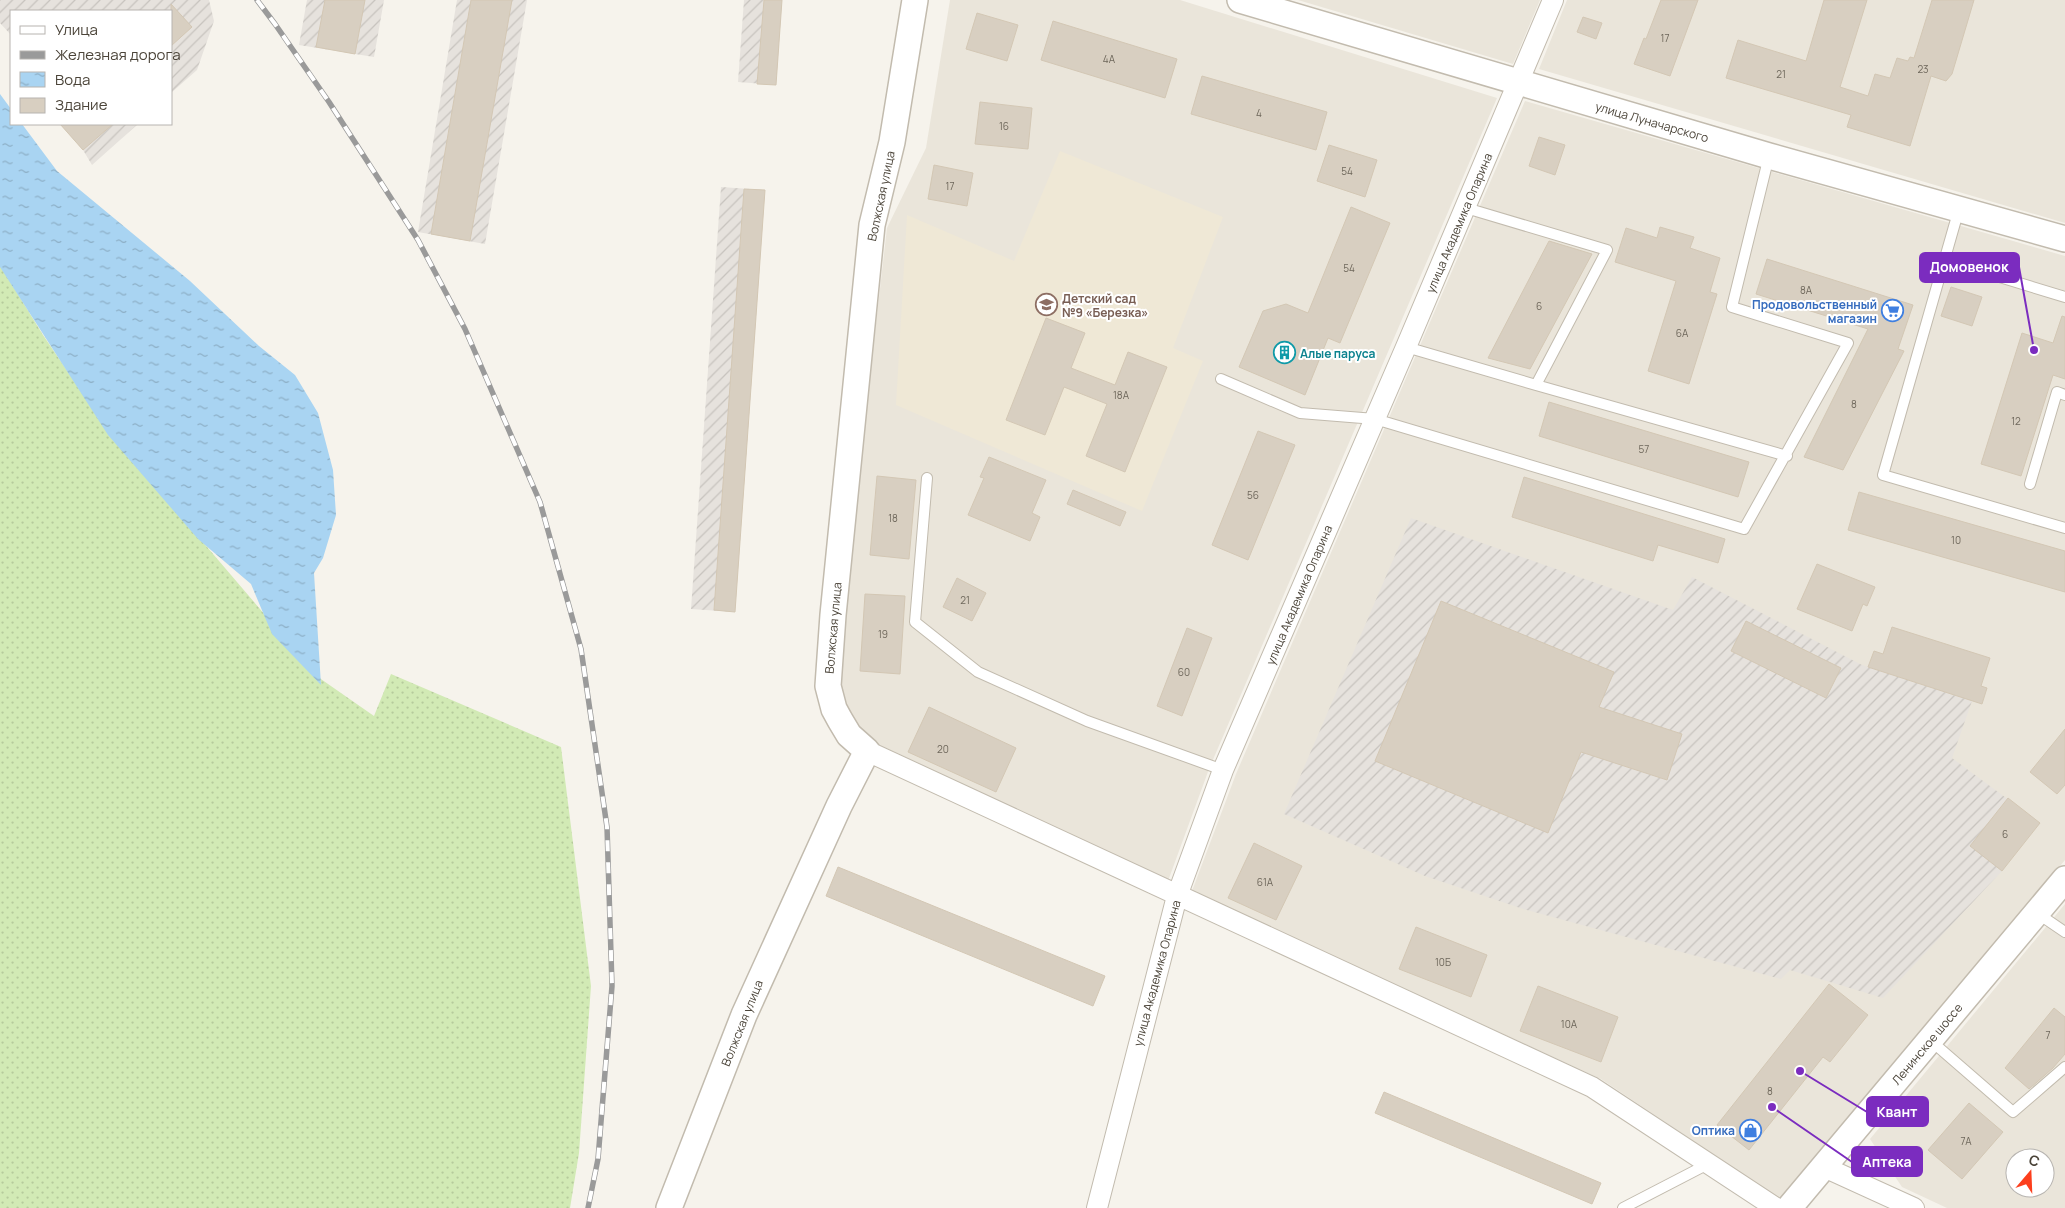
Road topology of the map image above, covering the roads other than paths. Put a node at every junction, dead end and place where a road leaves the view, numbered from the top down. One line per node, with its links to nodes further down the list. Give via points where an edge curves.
1 (915, 0): 20 (street, Волжская улица, via 892,142 872,225 828,686 840,720 849,735)
2 (1240, 0): 4 (street, улица Луначарского)
3 (1553, 0): 4 (street, улица Академика Опарина)
4 (1519, 83): 5 (street, улица Луначарского); 6 (street, улица Академика Опарина)
5 (1768, 156): 7 (street, улица Луначарского); 16 (lane, via 1732,307 1848,343)
6 (1466, 208): 11 (street, улица Академика Опарина); 13 (lane, via 1607,250)
7 (1958, 209): 8 (street, улица Луначарского); 9 (lane)
8 (2065, 239)
9 (1944, 260): 10 (lane); 19 (lane, via 1883,475)
10 (2065, 297)
11 (1406, 348): 13 (lane); 15 (street, улица Академика Опарина)
12 (1221, 379): 15 (lane, via 1300,413)
13 (1536, 385): 16 (lane)
14 (2065, 395): 18 (lane, via 2057,392)
15 (1375, 419): 16 (lane, via 1744,529); 21 (street, улица Академика Опарина)
16 (1787, 456)
17 (927, 478): 21 (lane, via 915,622 978,672 1087,721)
18 (2030, 484)
19 (2065, 528)
20 (867, 751): 23 (street); 30 (street, Волжская улица, via 838,806 744,1014)
21 (1223, 770): 23 (street, улица Академика Опарина)
22 (2065, 879): 24 (street, Ленинское шоссе)
23 (1177, 896): 28 (street, via 1592,1088); 31 (street, улица Академика Опарина)
24 (2037, 913): 25 (lane); 26 (street, Ленинское шоссе)
25 (2065, 932)
26 (1930, 1040): 27 (lane, via 2013,1112); 29 (street, Ленинское шоссе)
27 (2065, 1067)
28 (1708, 1164): 32 (lane); 33 (street)
29 (1824, 1167): 34 (street, Ленинское шоссе); 35 (street)
30 (670, 1208)
31 (1097, 1208)
32 (1623, 1208)
33 (1776, 1208)
34 (1789, 1208)
35 (1914, 1208)

